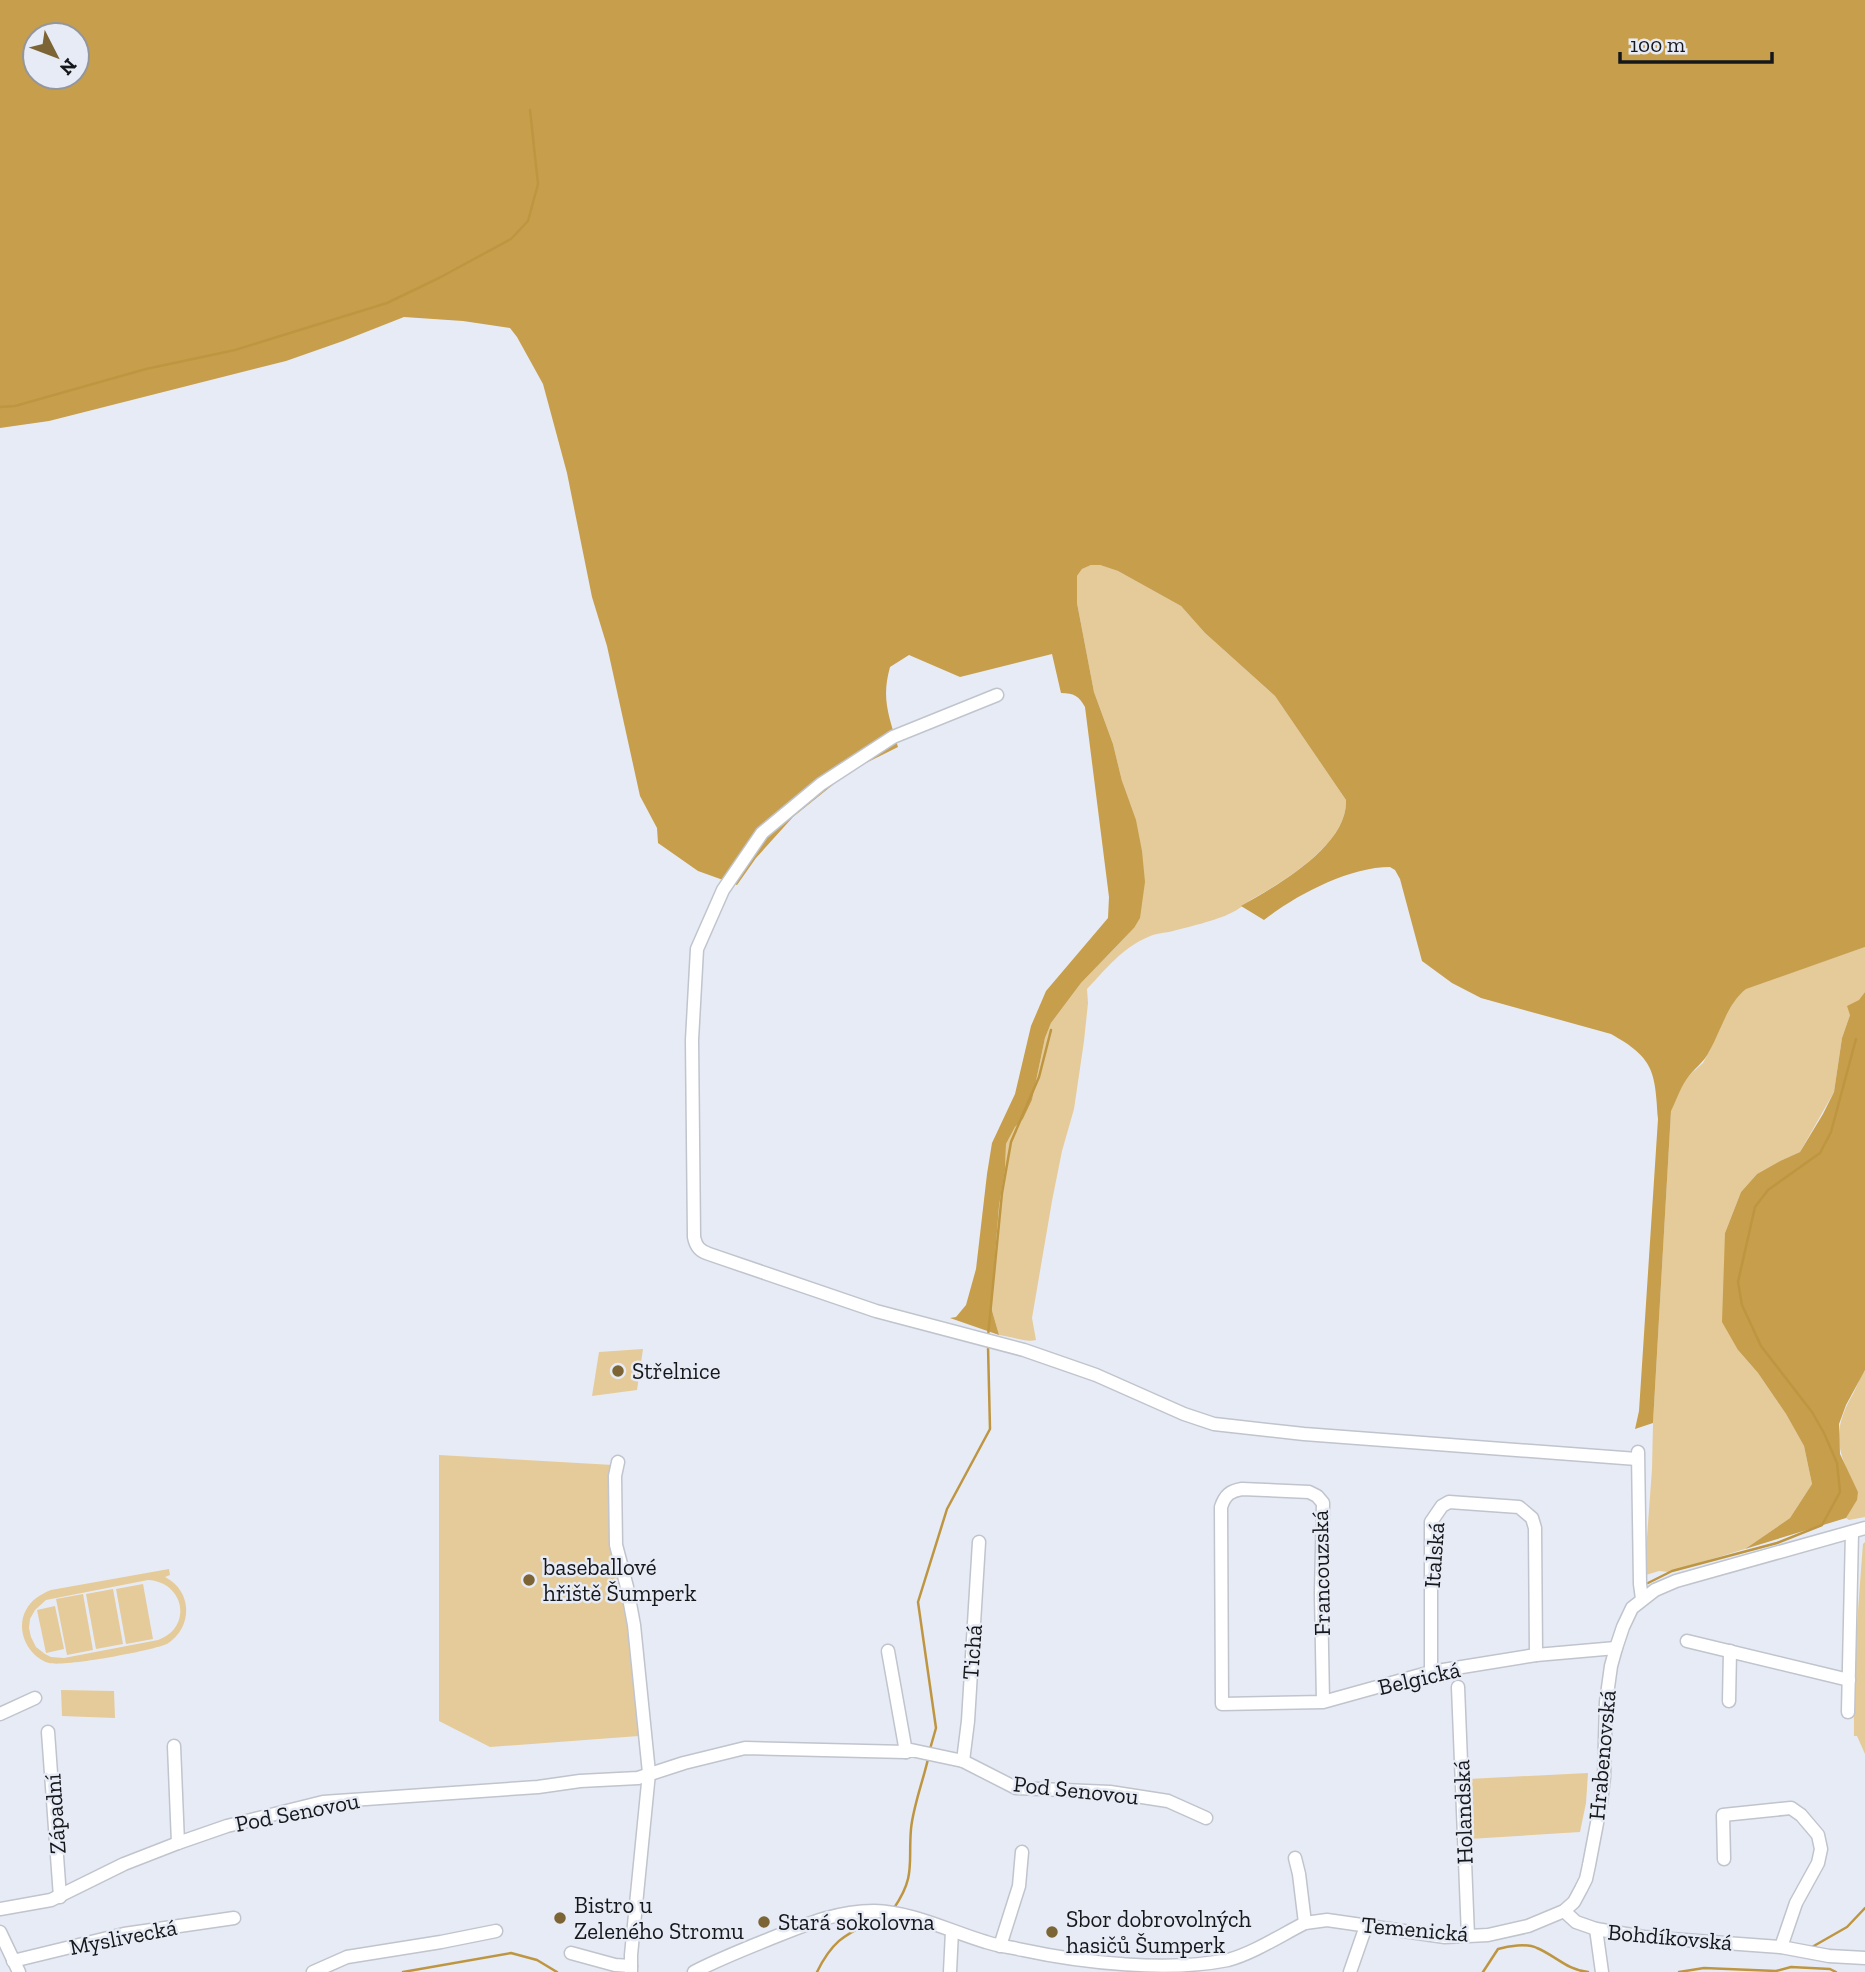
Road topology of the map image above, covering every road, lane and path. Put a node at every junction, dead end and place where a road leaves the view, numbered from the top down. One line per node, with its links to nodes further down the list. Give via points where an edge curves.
1 (997, 695): 5 (street, via 893,737 821,784 762,833 723,890 697,949 692,1040 696,1246 702,1252 876,1311 1024,1350 1214,1424 1638,1455)
2 (618, 1462): 24 (street, via 616,1545 635,1625)
3 (1859, 1530): 5 (street, via 1676,1581); 12 (street)
4 (979, 1542): 23 (street, Tichá)
5 (1642, 1599): 7 (street, Hrabenovská, via 1628,1615)
6 (1687, 1641): 9 (street)
7 (1616, 1647): 10 (street, Belgická); 32 (street, Hrabenovská, via 1606,1702 1602,1789 1589,1865 1586,1880)
8 (888, 1651): 22 (street)
9 (1730, 1651): 12 (street); 15 (street)
10 (1536, 1656): 11 (street, Belgická); 11 (street, Italská, via 1532,1518 1519,1507 1449,1502 1431,1522)
11 (1431, 1672): 16 (street, Belgická)
12 (1849, 1680): 18 (street)
13 (1458, 1687): 40 (street, Holandská)
14 (35, 1698): 19 (street)
15 (1729, 1701)
16 (1323, 1702): 17 (street, Belgická); 17 (street, Francouzská, via 1323,1503 1308,1492 1242,1489 1225,1496 1222,1507)
17 (1222, 1704)
18 (1848, 1712)
19 (0, 1714)
20 (48, 1732): 30 (street, Západní)
21 (174, 1746): 26 (street)
22 (906, 1752): 23 (street, Pod Senovou); 24 (street, Pod Senovou, via 745,1748)
23 (963, 1761): 25 (street, Pod Senovou, via 1016,1787 1111,1792 1168,1801)
24 (649, 1773): 26 (street, Pod Senovou, via 638,1778 538,1787 323,1802); 46 (street)
25 (1206, 1818)
26 (178, 1843): 30 (street, Pod Senovou)
27 (1022, 1852): 41 (street, via 1018,1886)
28 (1295, 1858): 34 (street)
29 (1724, 1859): 42 (street, via 1723,1815 1791,1808 1818,1835 1818,1863 1796,1903)
30 (60, 1897): 31 (street, Pod Senovou)
31 (0, 1909)
32 (1564, 1911): 36 (street, Bohdíkovská); 40 (street, Temenická, via 1528,1926)
33 (234, 1918): 45 (street, Myslivecká, via 124,1934)
34 (1305, 1923): 35 (street, Temenická, via 1327,1920); 41 (street, Temenická, via 1227,1961 1191,1966 1091,1963)
35 (1366, 1926): 40 (street, Temenická); 50 (street)
36 (1595, 1929): 42 (street, Bohdíkovská); 51 (street)
37 (496, 1931): 47 (street, via 347,1957)
38 (953, 1931): 41 (street, Temenická); 48 (street, Temenická, via 895,1913 837,1914); 49 (street)
39 (0, 1932): 45 (street)
40 (1468, 1936)
41 (1000, 1946)
42 (1781, 1947): 44 (street, Bohdíkovská)
43 (571, 1953): 46 (street)
44 (1865, 1958)
45 (16, 1966)
46 (631, 1969)
47 (313, 1972)
48 (694, 1972)
49 (950, 1972)
50 (1350, 1972)
51 (1602, 1972)

